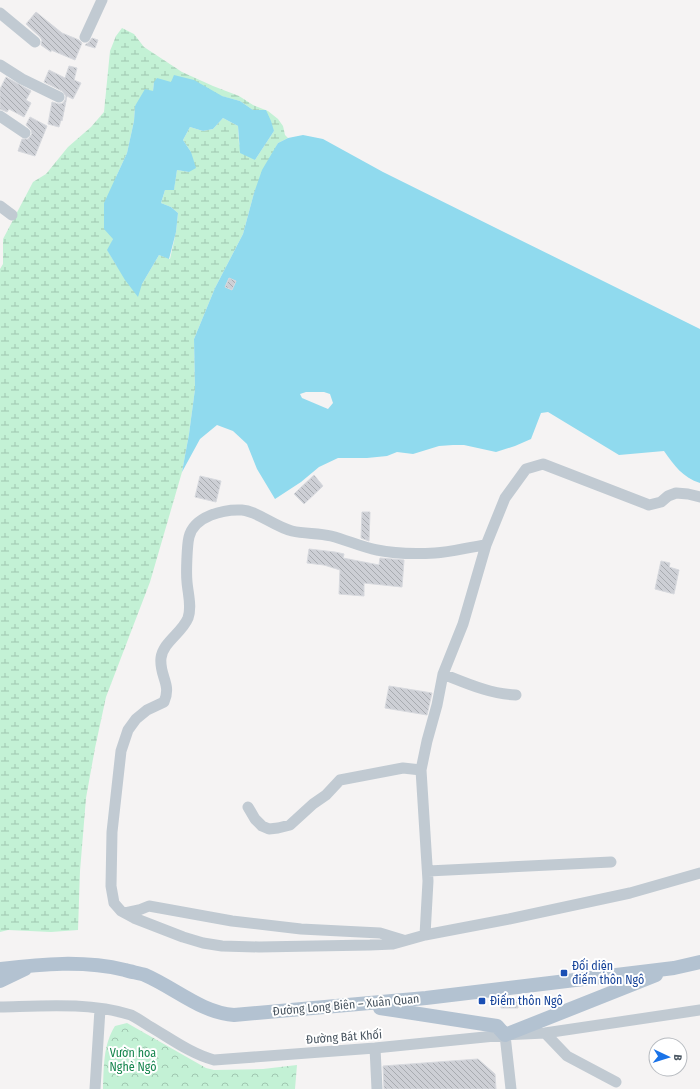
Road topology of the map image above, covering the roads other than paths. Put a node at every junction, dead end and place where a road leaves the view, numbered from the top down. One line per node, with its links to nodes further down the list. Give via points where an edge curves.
1 (102, 0): 3 (street)
2 (0, 14): 4 (street)
3 (85, 37)
4 (35, 42)
5 (0, 65): 6 (street)
6 (59, 97)
7 (0, 116): 8 (street)
8 (25, 133)
9 (0, 206): 10 (street)
10 (12, 215)
11 (700, 497): 12 (street, via 676,493 661,502 649,505 543,464 526,469 509,492)
12 (486, 545): 13 (street, via 463,624); 20 (street, via 435,553 379,551 330,536 285,530 243,510 220,512 195,525 188,541 186,581 189,614 161,657 168,689 167,697 164,702 136,719 128,730 121,751 110,871 114,903)
13 (443, 674): 14 (street, via 495,693); 15 (street)
14 (516, 695)
15 (421, 770): 16 (street, via 403,768 340,780 290,825 278,828 262,826); 18 (street)
16 (248, 807)
17 (611, 862): 18 (street)
18 (428, 871): 21 (street)
19 (700, 873): 21 (street, via 622,895 509,920)
20 (125, 913): 22 (street, via 149,906 232,921 380,933); 22 (street, via 183,937 222,946 370,945)
21 (425, 935): 22 (street)
22 (405, 941)
23 (700, 962): 25 (main road, Đường Long Biên – Xuân Quan)
24 (33, 965): 26 (main road, Đường Long Biên – Xuân Quan); 27 (main road); 28 (main road, Đường Long Biên – Xuân Quan, via 70,963 107,966 145,975 188,999 224,1014)
25 (674, 968): 28 (main road, Đường Long Biên – Xuân Quan); 33 (main road)
26 (0, 969)
27 (0, 981)
28 (360, 1004): 33 (main road, via 497,1026)
29 (0, 1007): 30 (street, Đường Bát Khối, via 72,1006)
30 (100, 1009): 34 (street, Đường Bát Khối, via 132,1016 214,1060); 36 (street)
31 (700, 1010): 32 (street, Đường Bát Khối)
32 (545, 1033): 33 (street, Đường Bát Khối); 35 (street, via 567,1056)
33 (505, 1035): 34 (street, Đường Bát Khối); 38 (street)
34 (375, 1048): 37 (street)
35 (616, 1082)
36 (95, 1089)
37 (377, 1089)
38 (511, 1089)

